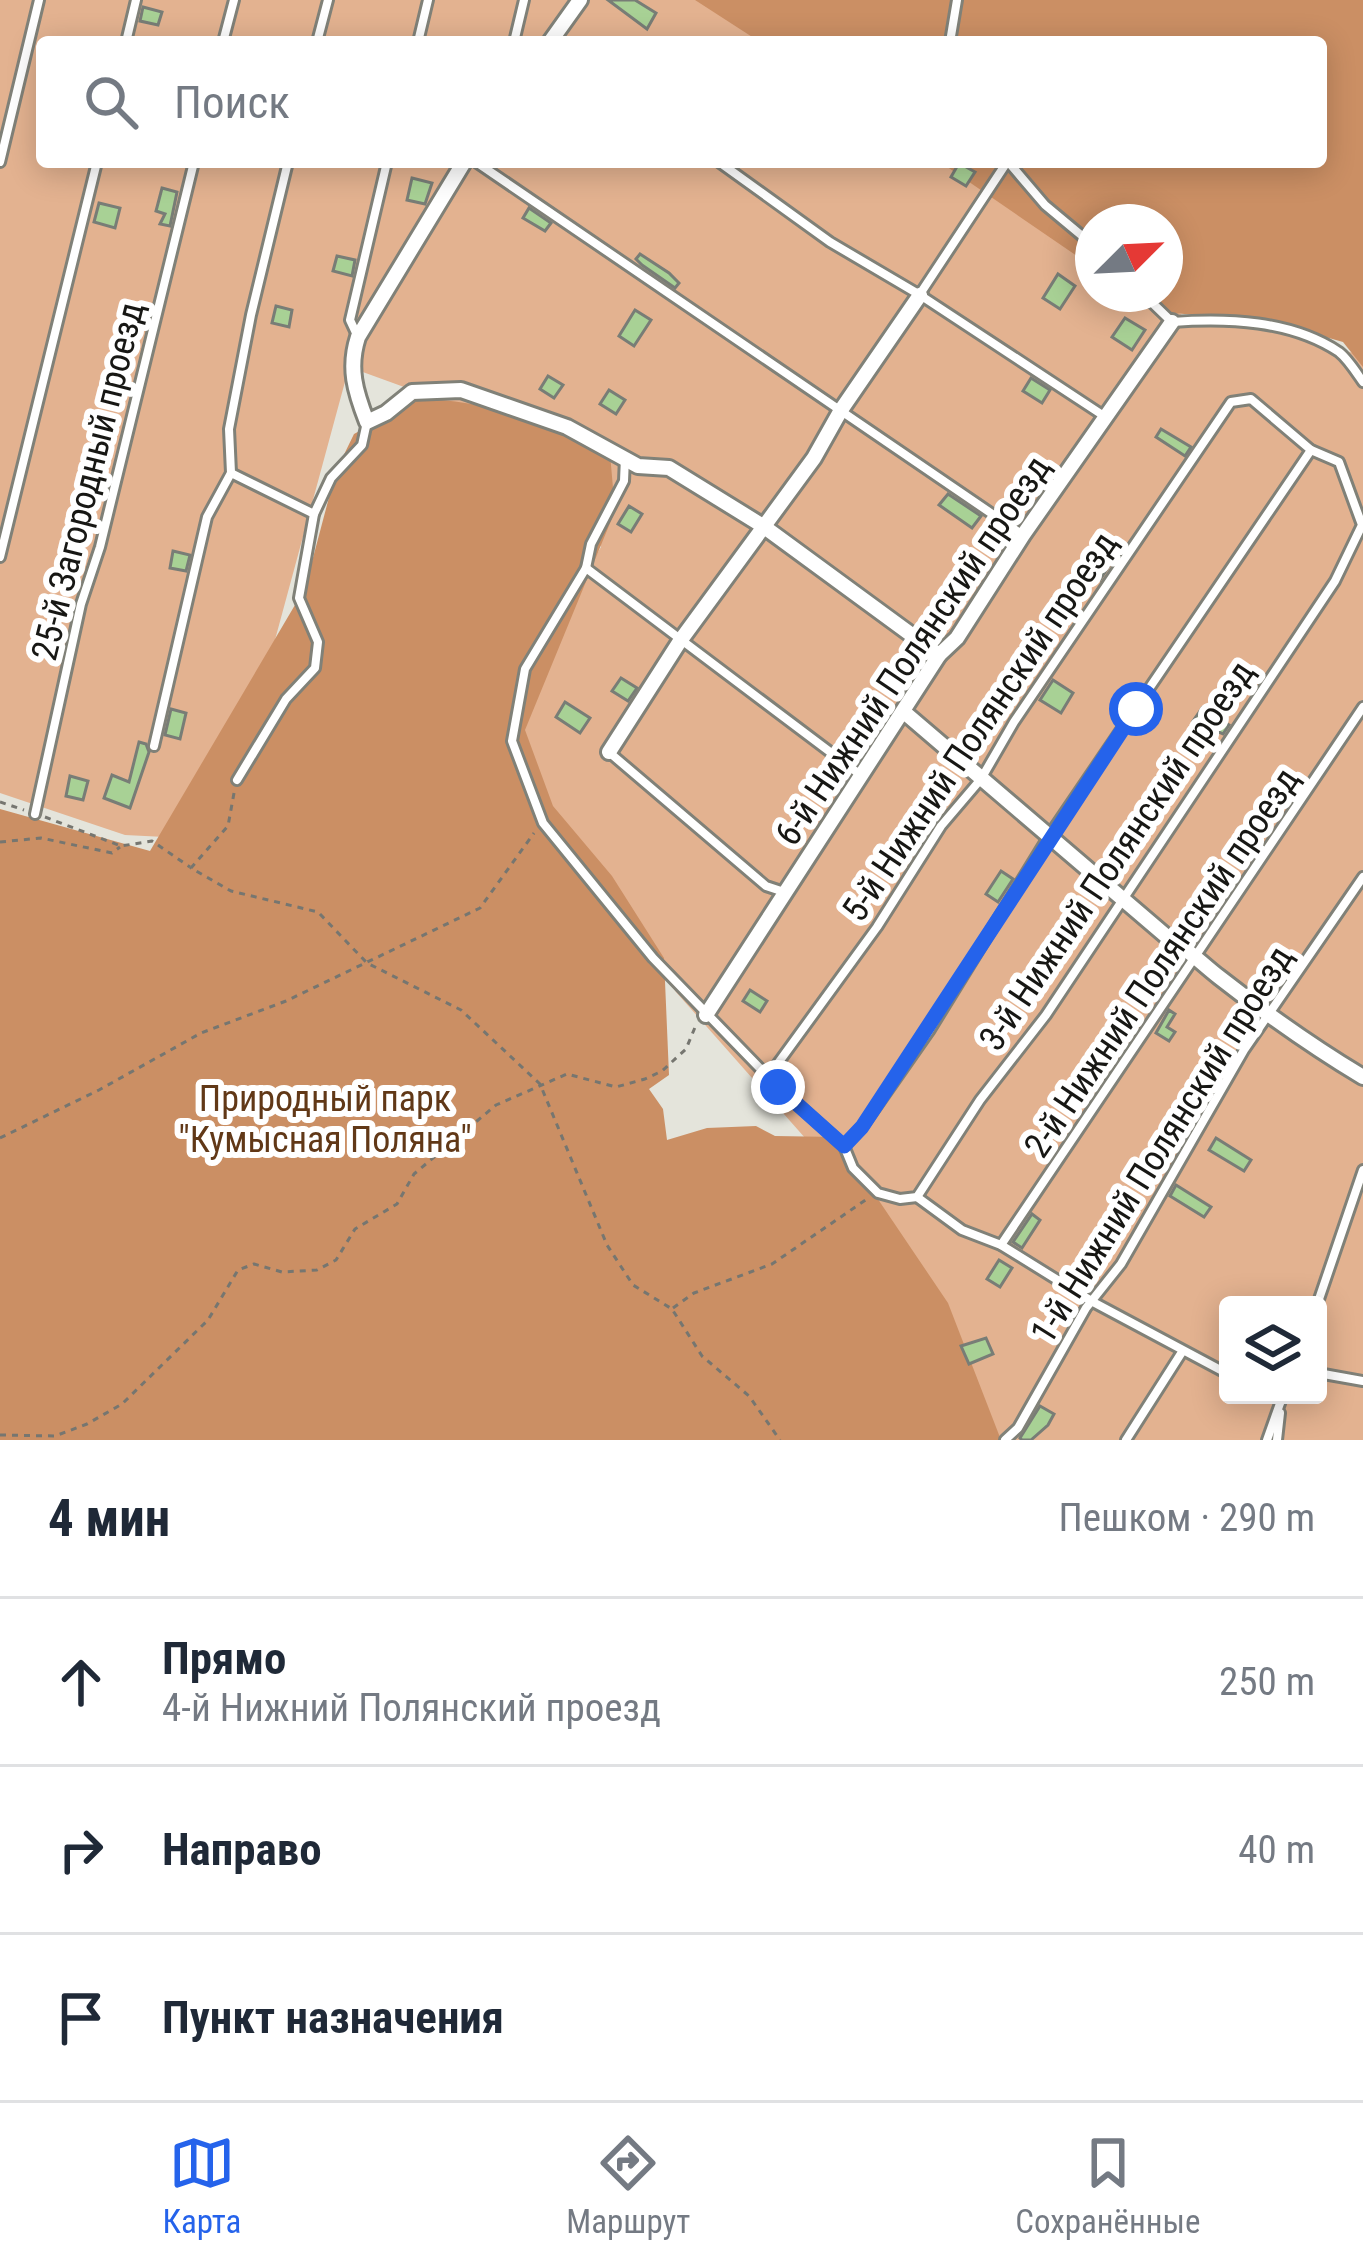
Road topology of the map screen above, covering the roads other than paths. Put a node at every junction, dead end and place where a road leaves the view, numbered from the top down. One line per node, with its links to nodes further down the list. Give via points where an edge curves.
1 (39, 0): 16 (lane)
2 (136, 0): 9 (lane)
3 (234, 0): 10 (lane)
4 (328, 0): 11 (lane)
5 (428, 0): 12 (lane)
6 (524, 0): 13 (lane)
7 (580, 0): 14 (street)
8 (957, 0): 15 (lane)
9 (127, 36)
10 (225, 36)
11 (319, 36)
12 (419, 36)
13 (515, 36)
14 (554, 36)
15 (951, 36)
16 (0, 162)
17 (96, 168): 42 (lane)
18 (193, 168): 53 (lane, 25-й Загородный проезд)
19 (287, 168): 37 (lane, via 230,429)
20 (386, 168): 30 (lane, via 350,320)
21 (460, 168): 30 (street)
22 (485, 168): 32 (lane)
23 (727, 168): 27 (lane)
24 (1005, 168): 27 (lane)
25 (1012, 168): 26 (lane)
26 (1075, 230)
27 (920, 295): 32 (street); 33 (lane)
28 (1162, 312): 29 (lane)
29 (1172, 322): 31 (lane, via 1222,319 1295,331 1341,354); 33 (street, 6-й Нижний Полянский проезд)
30 (358, 337): 34 (street, via 350,362)
31 (1363, 382)
32 (841, 410): 40 (street); 41 (lane)
33 (1105, 417): 41 (street, 6-й Нижний Полянский проезд)
34 (367, 422): 36 (street, via 412,392 461,390 567,427); 38 (lane, via 362,445 331,478)
35 (1311, 450): 39 (lane, via 1339,462); 51 (lane, 5-й Нижний Полянский проезд, via 1251,399 1231,402); 54 (lane)
36 (625, 458): 40 (street, via 669,468); 43 (lane, via 624,482)
37 (231, 473): 38 (lane); 48 (lane, via 207,517)
38 (314, 514): 52 (lane, via 299,598 318,642 315,668 286,699)
39 (1362, 525): 57 (lane, 3-й Нижний Полянский проезд, via 1335,581)
40 (764, 526): 44 (street); 45 (street)
41 (1023, 535): 45 (street, 6-й Нижний Полянский проезд)
42 (0, 557)
43 (586, 568): 44 (lane); 60 (lane, via 525,669 512,741 543,823)
44 (680, 640): 49 (street); 50 (lane)
45 (939, 655): 47 (street, 6-й Нижний Полянский проезд)
46 (1363, 706): 58 (lane, 2-й Нижний Полянский проезд)
47 (904, 712): 50 (street, 6-й Нижний Полянский проезд); 51 (street)
48 (154, 746)
49 (609, 752): 56 (lane, via 766,886)
50 (863, 777): 56 (street, 6-й Нижний Полянский проезд)
51 (981, 779): 54 (street); 61 (lane, 5-й Нижний Полянский проезд, via 940,826)
52 (237, 780)
53 (35, 814)
54 (1049, 836): 57 (street); 63 (lane, via 929,1030)
55 (1363, 878): 59 (lane, 1-й Нижний Полянский проезд)
56 (784, 892): 60 (street, 6-й Нижний Полянский проезд)
57 (1123, 895): 58 (street); 65 (lane, 3-й Нижний Полянский проезд)
58 (1197, 954): 59 (street); 66 (lane, 2-й Нижний Полянский проезд)
59 (1269, 1014): 62 (street); 68 (lane, 1-й Нижний Полянский проезд)
60 (706, 1015): 61 (lane)
61 (768, 1077): 63 (lane)
62 (1363, 1077)
63 (844, 1146): 65 (lane, via 878,1193)
64 (1363, 1170): 67 (lane)
65 (916, 1197): 66 (lane)
66 (1001, 1245): 68 (lane)
67 (1319, 1296)
68 (1093, 1302): 69 (lane); 75 (lane, 1-й Нижний Полянский проезд)
69 (1182, 1352): 70 (lane); 76 (lane)
70 (1219, 1370)
71 (1327, 1374): 72 (lane)
72 (1362, 1378)
73 (1280, 1404): 77 (lane)
74 (1281, 1404): 78 (lane)
75 (1005, 1440)
76 (1126, 1440)
77 (1267, 1440)
78 (1277, 1440)

